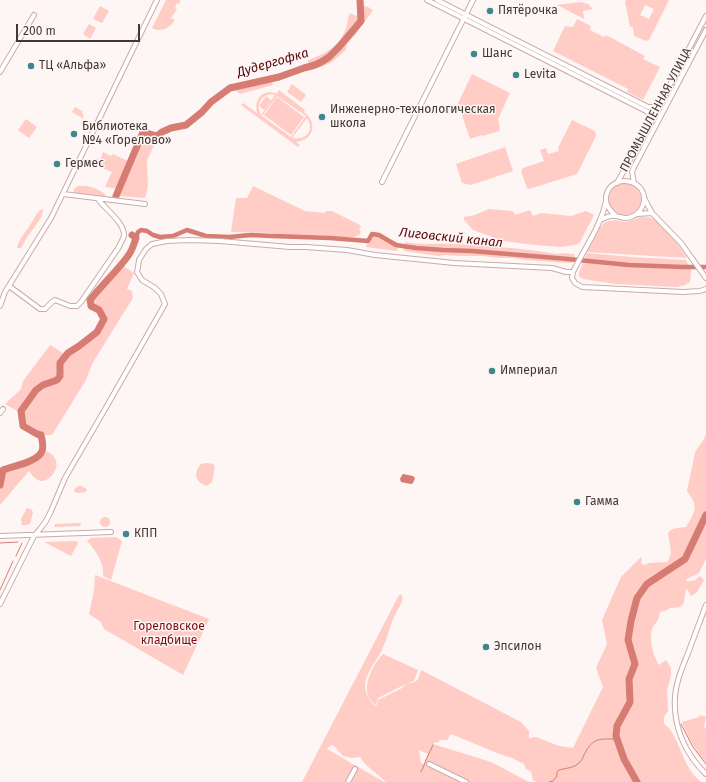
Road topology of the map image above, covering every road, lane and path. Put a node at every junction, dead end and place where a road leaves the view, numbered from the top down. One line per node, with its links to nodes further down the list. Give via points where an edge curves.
1 (157, 0): 15 (street)
2 (427, 0): 7 (street)
3 (437, 0): 7 (street)
4 (474, 0): 7 (street)
5 (34, 15): 9 (street)
6 (706, 16): 10 (street, ПРОМЫШЛЕННАЯ УЛИЦА)
7 (465, 17): 10 (street, via 648,107); 11 (street, via 649,112); 12 (street)
8 (706, 30): 14 (street, ПРОМЫШЛЕННАЯ УЛИЦА, via 636,161 632,172)
9 (0, 72)
10 (660, 104): 11 (street, ПРОМЫШЛЕННАЯ УЛИЦА)
11 (650, 122): 13 (street, ПРОМЫШЛЕННАЯ УЛИЦА)
12 (382, 182)
13 (617, 183): 14 (street); 18 (street, via 609,190)
14 (634, 183): 17 (street, via 642,191)
15 (63, 194): 16 (street); 26 (street)
16 (98, 198): 19 (street); 26 (street, via 120,223 124,235 119,247 77,306 73,307 55,300 45,309 40,309)
17 (644, 198): 20 (street); 21 (street, via 643,205)
18 (606, 201): 22 (street, via 610,211); 23 (street)
19 (145, 204)
20 (652, 213): 21 (street); 25 (street, via 674,234)
21 (636, 214): 22 (street, via 626,218)
22 (616, 216): 23 (street)
23 (600, 220): 24 (street)
24 (573, 272): 27 (street, via 573,281 582,287 683,292); 35 (street, via 552,268 454,263 347,250 220,241 189,240 152,244 138,260 138,272 142,280 161,294 165,304 65,478 46,520)
25 (706, 278)
26 (9, 286): 28 (street)
27 (706, 289)
28 (5, 292): 29 (street); 30 (street)
29 (0, 299)
30 (0, 306)
31 (3, 409): 32 (street)
32 (0, 413)
33 (112, 532): 35 (street)
34 (0, 536): 35 (street)
35 (34, 536): 36 (street)
36 (0, 604)
37 (706, 605): 40 (street, via 675,696 677,729 688,752)
38 (429, 764): 42 (street)
39 (355, 769): 41 (street)
40 (706, 774)
41 (348, 782)
42 (466, 782)

